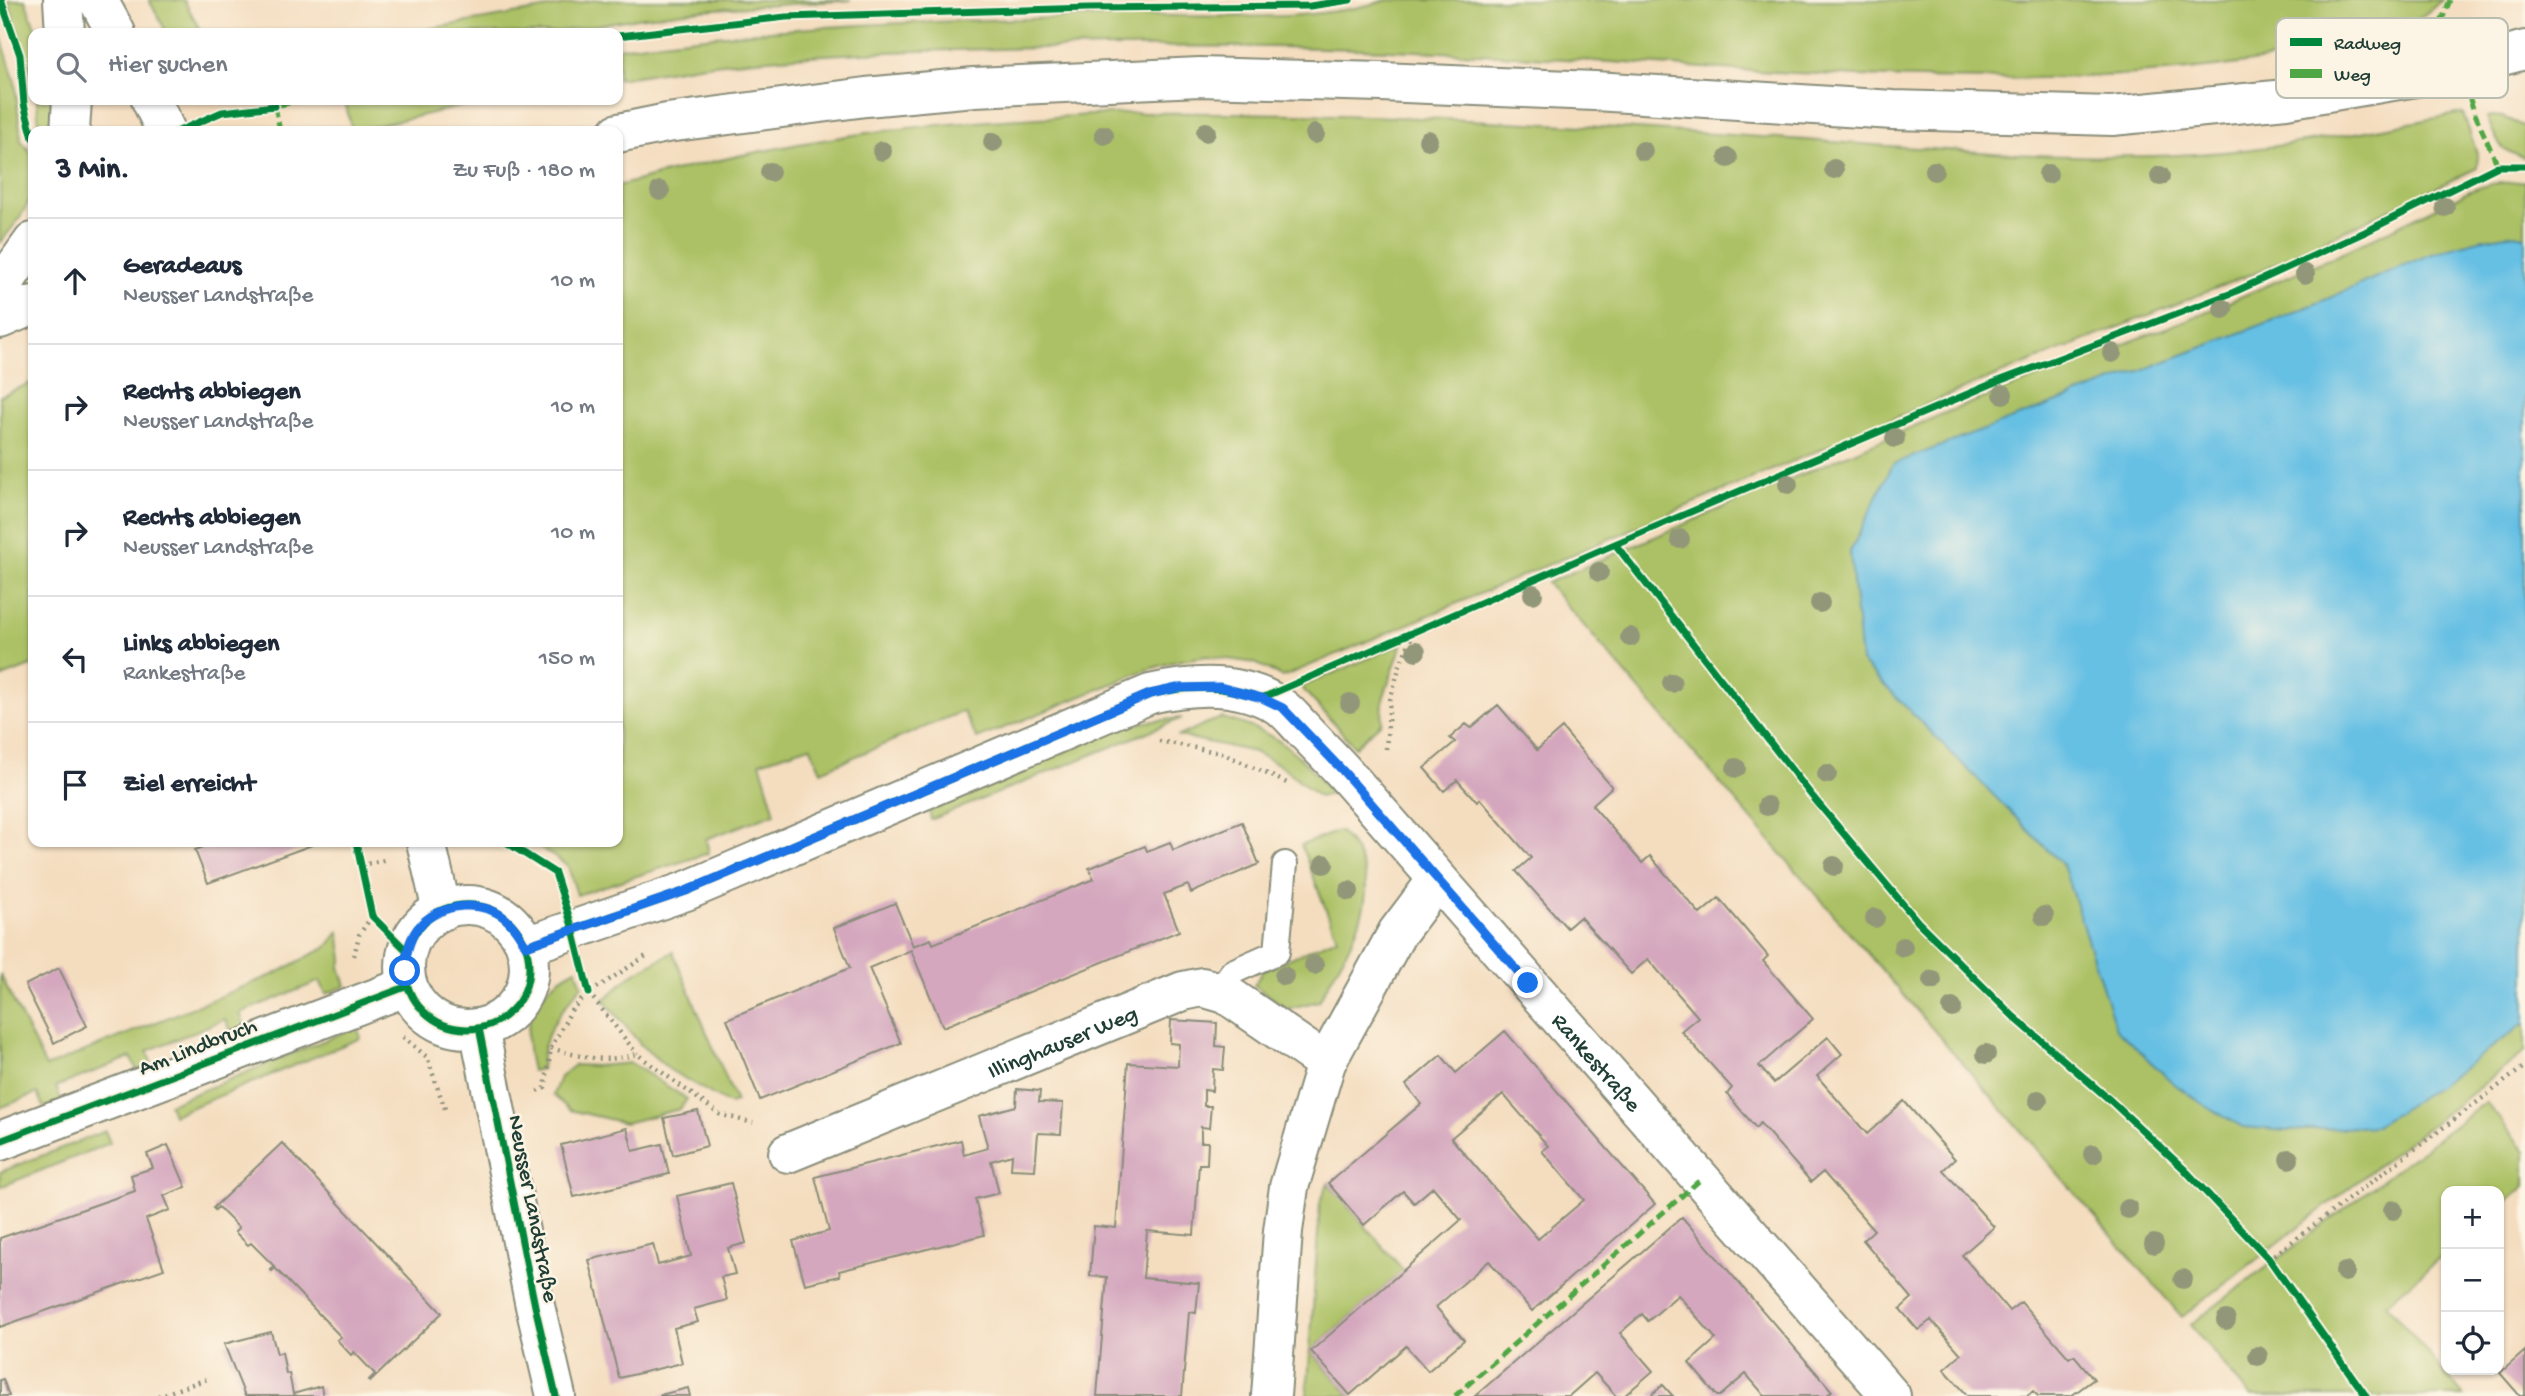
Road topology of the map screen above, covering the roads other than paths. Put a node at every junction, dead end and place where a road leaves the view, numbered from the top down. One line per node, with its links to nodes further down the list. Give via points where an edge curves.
1 (63, 0): 3 (street)
2 (98, 0): 4 (street)
3 (65, 28)
4 (113, 28)
5 (2525, 50): 6 (street)
6 (2508, 54)
7 (2292, 98): 12 (street, via 2112,116 1200,77 893,94)
8 (72, 105): 10 (street)
9 (153, 105): 11 (street)
10 (70, 126)
11 (164, 126)
12 (623, 132)
13 (28, 249): 14 (street)
14 (0, 288)
15 (28, 307): 16 (street)
16 (0, 320)
17 (427, 847): 20 (street)
18 (1286, 864): 23 (lane, via 1277,952 1232,972)
19 (1437, 880): 21 (street, Rankestraße, via 1283,708 1220,687 1177,688 1150,694 686,891); 25 (street, via 1397,933); 30 (street, Rankestraße)
20 (442, 911): 21 (street, via 464,905 485,907 509,921); 22 (street, via 418,929)
21 (526, 946): 24 (street, via 530,969 526,990 516,1007 498,1022)
22 (407, 969): 24 (street, via 414,1001 427,1015 460,1029); 26 (street, Am Lindbruch)
23 (1217, 992): 25 (street, Illinghauser Weg); 27 (street, Illinghauser Weg, via 1202,987 1183,992)
24 (479, 1028): 28 (street, Neusser Landstraße)
25 (1326, 1063): 29 (street, via 1289,1187)
26 (0, 1141)
27 (788, 1153)
28 (556, 1396)
29 (1271, 1396)
30 (1891, 1396)

